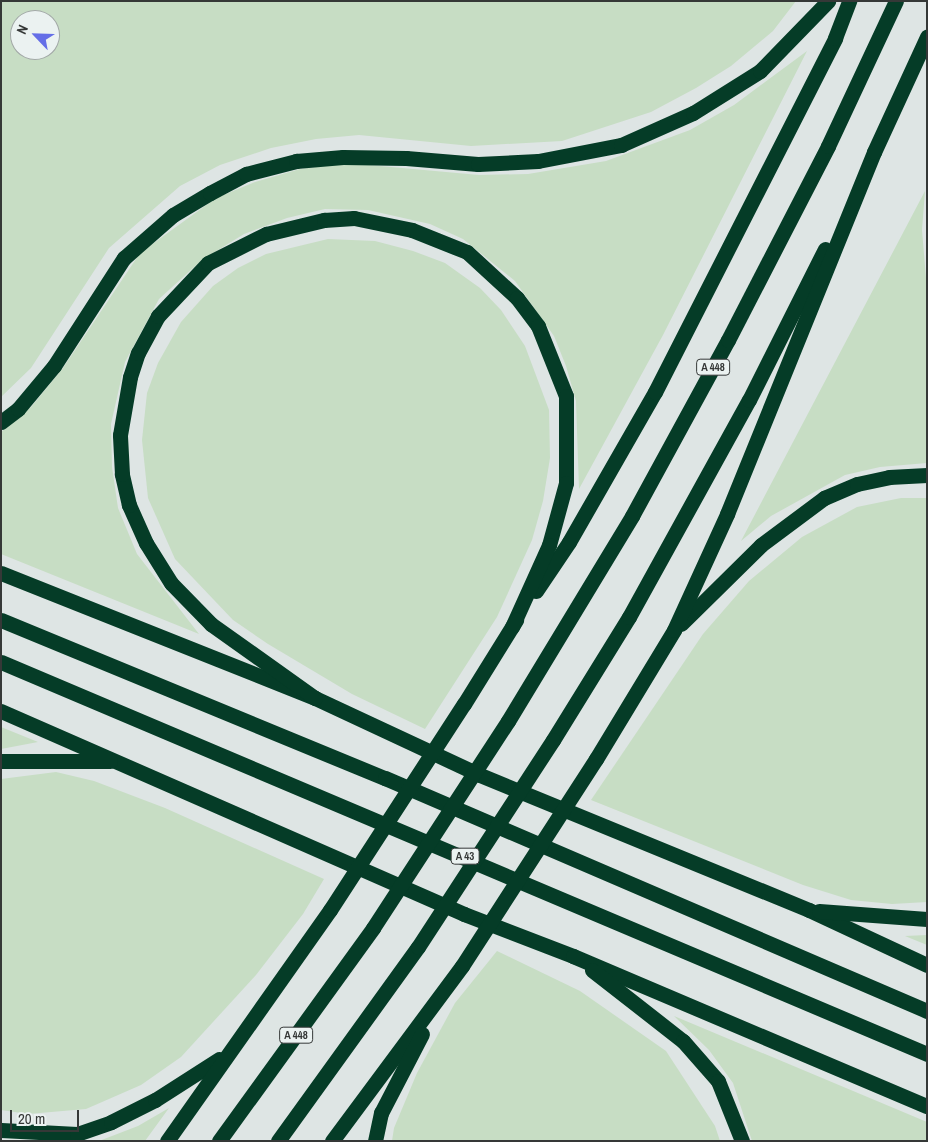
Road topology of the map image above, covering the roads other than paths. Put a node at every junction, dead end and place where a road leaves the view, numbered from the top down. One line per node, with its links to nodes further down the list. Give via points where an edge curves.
1 (828, 1): 6 (highway, via 760,71 693,113 620,145 538,161 478,164 352,157 296,161 246,174 173,215 124,258 54,366 18,409)
2 (849, 1): 10 (highway, via 835,38 655,392 569,542)
3 (896, 1): 28 (highway, A 448, bridge, via 828,146 632,516 508,721 373,928)
4 (927, 37): 5 (highway)
5 (874, 152): 11 (highway, via 727,514); 29 (highway, bridge, via 749,400 629,617 418,947)
6 (1, 422)
7 (927, 475): 11 (highway, via 889,476 857,484 824,498 761,545)
8 (1, 573): 13 (highway)
9 (1, 620): 22 (highway, via 385,778)
10 (512, 627): 13 (highway, via 549,545 566,484 566,396 538,326 517,298 467,252 412,230 354,218 324,220 266,234 208,263 158,316 138,353 129,386 120,435 122,474 129,505 146,543 171,583 211,624); 24 (highway, bridge, via 330,910)
11 (674, 630): 21 (highway, bridge, via 596,759)
12 (1, 662): 23 (highway, A 43)
13 (315, 698): 17 (highway, via 480,775)
14 (1, 711): 16 (highway)
15 (1, 761): 16 (highway)
16 (121, 762): 19 (highway, via 464,914)
17 (809, 910): 18 (highway); 20 (highway)
18 (927, 919)
19 (573, 956): 25 (highway); 32 (highway, via 683,1041 718,1081)
20 (927, 965)
21 (462, 966): 30 (highway); 31 (highway, via 399,1072 381,1113)
22 (927, 1011)
23 (927, 1054)
24 (225, 1055): 26 (highway, via 155,1100 111,1122 77,1134); 27 (highway)
25 (927, 1106)
26 (1, 1130)
27 (167, 1141)
28 (219, 1141)
29 (278, 1141)
30 (332, 1141)
31 (374, 1141)
32 (742, 1141)

